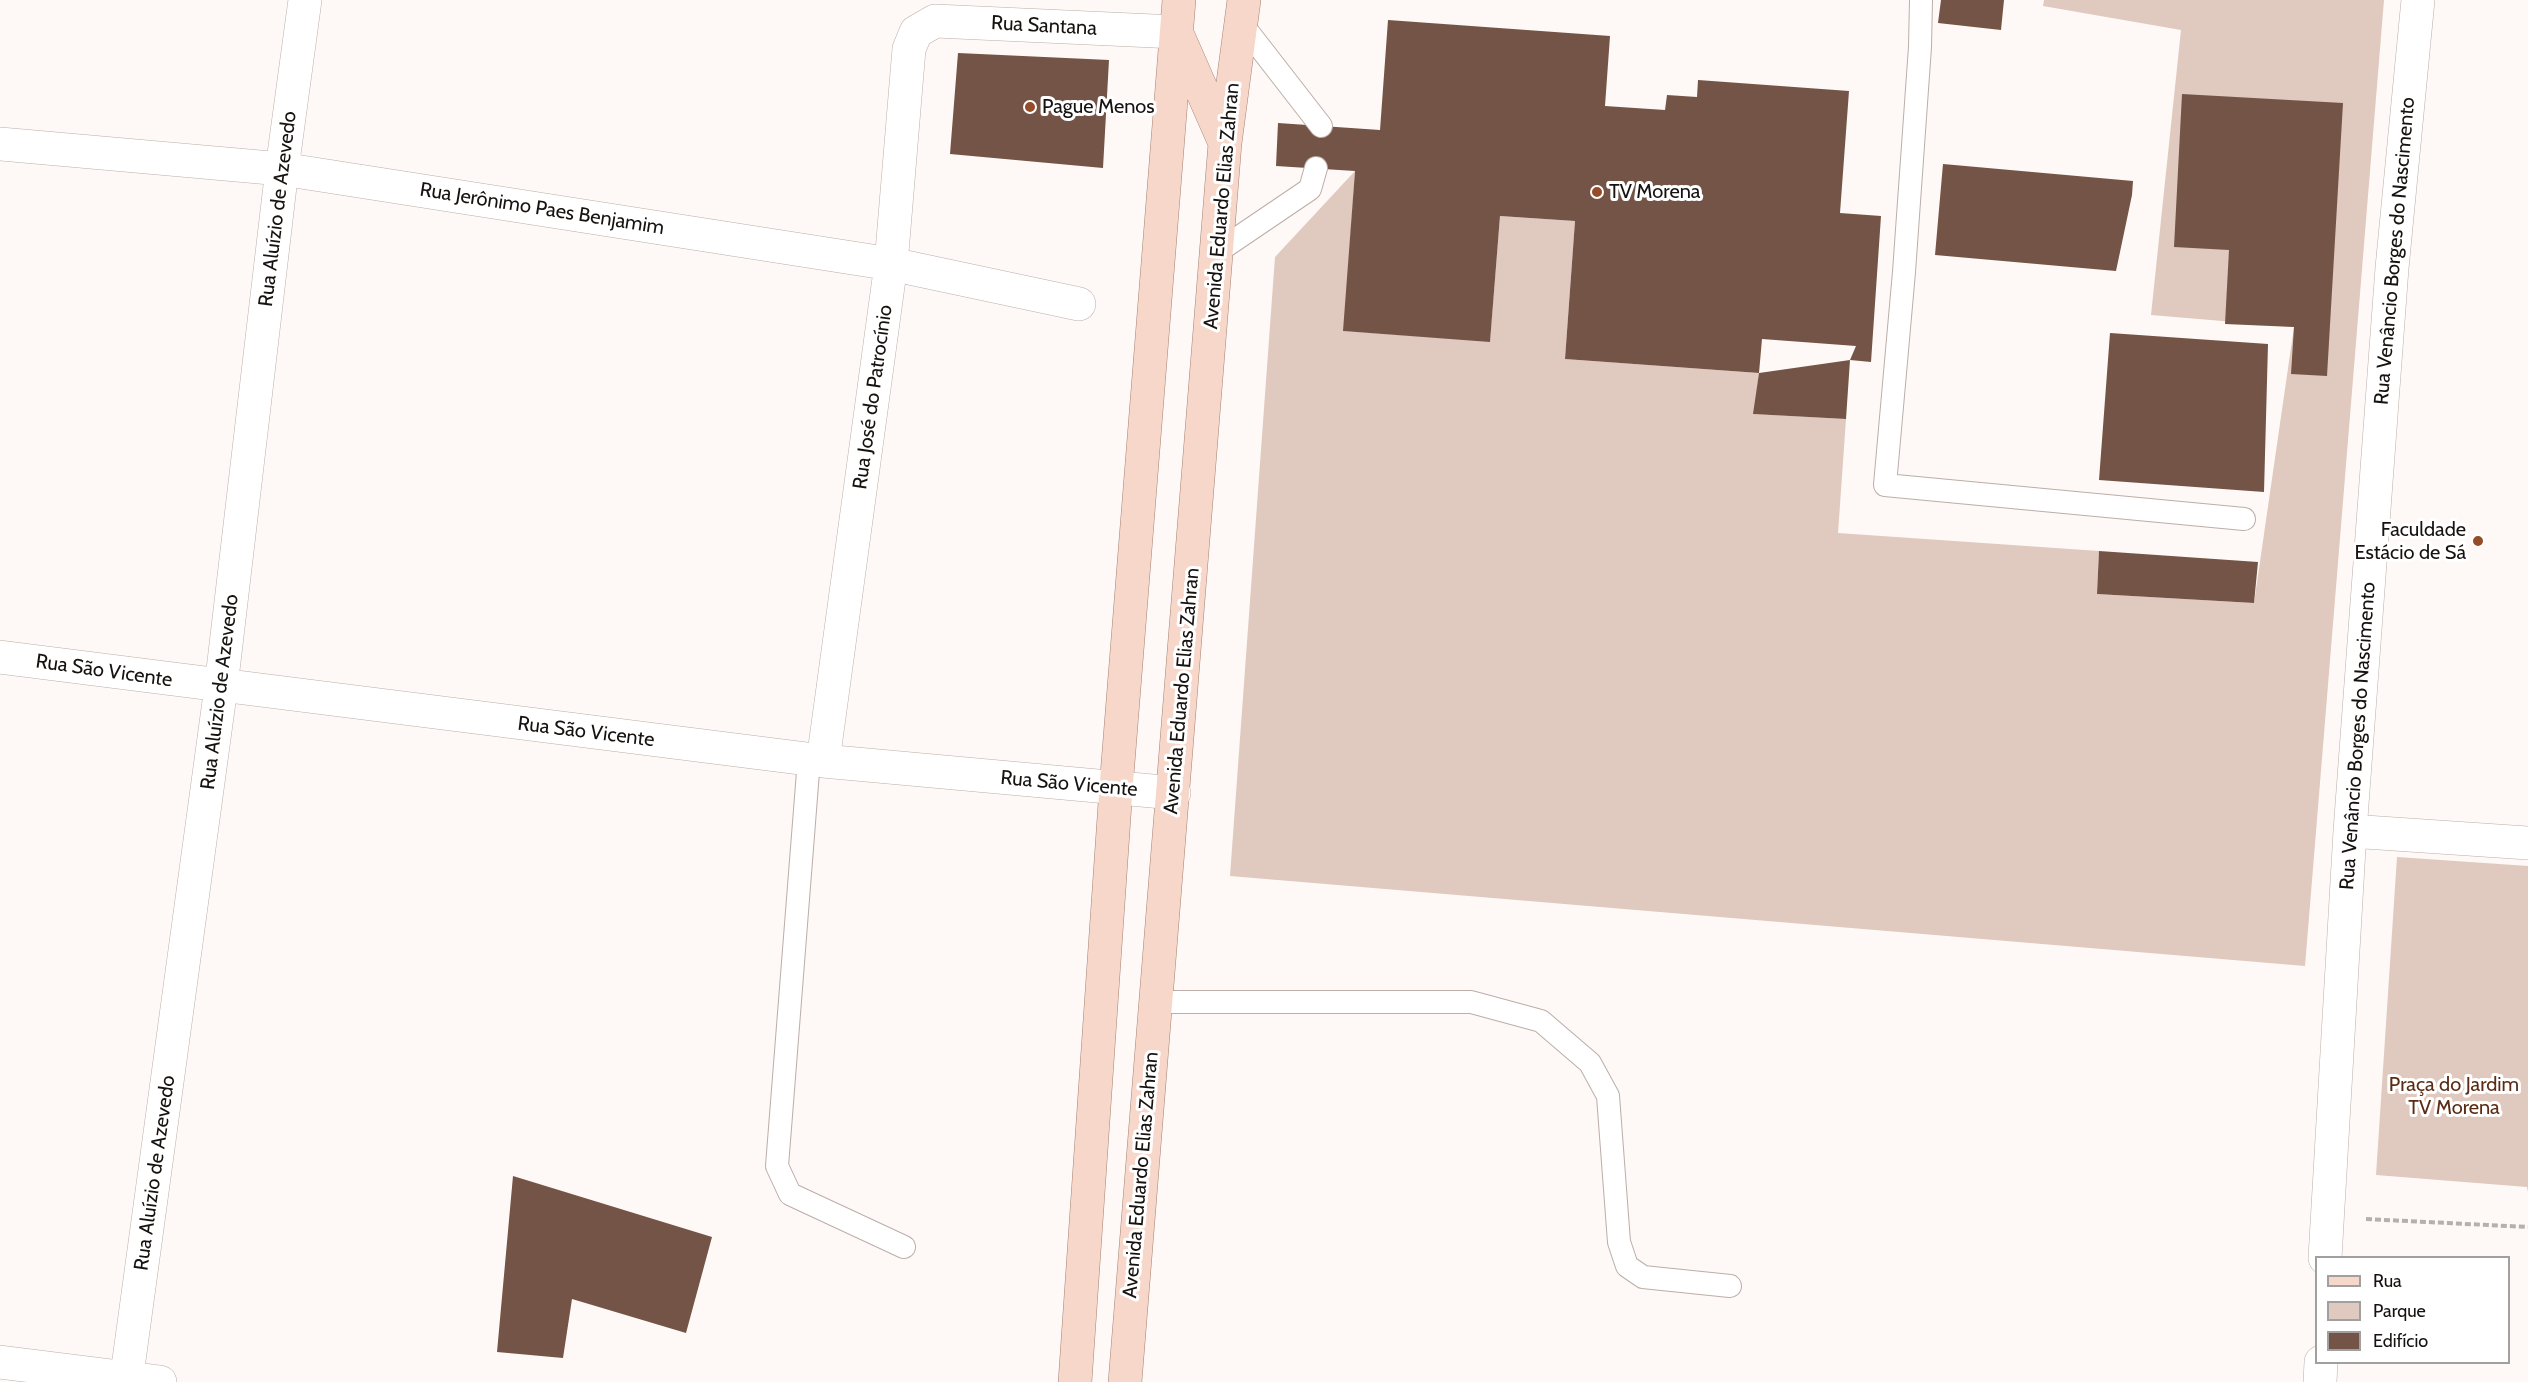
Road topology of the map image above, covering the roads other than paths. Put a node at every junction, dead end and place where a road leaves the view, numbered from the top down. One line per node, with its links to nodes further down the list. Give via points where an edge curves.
1 (305, 0): 11 (street, Rua Aluízio de Azevedo)
2 (1921, 0): 15 (lane, via 1885,485)
3 (2418, 0): 21 (street, Rua Venâncio Borges do Nascimento, via 2391,268)
4 (1243, 12): 7 (lane); 8 (main road, Avenida Eduardo Elias Zahran)
5 (1178, 16): 6 (street, Rua Santana, via 935,21); 8 (main road); 19 (main road)
6 (916, 32): 13 (street, Rua José do Patrocínio, via 909,49)
7 (1321, 126)
8 (1225, 143): 12 (main road, Avenida Eduardo Elias Zahran)
9 (0, 144): 11 (street, Rua Jerônimo Paes Benjamim)
10 (1316, 168): 12 (lane, via 1310,189)
11 (282, 169): 13 (street, Rua Jerônimo Paes Benjamim); 17 (street, Rua Aluízio de Azevedo)
12 (1217, 252): 20 (main road, Avenida Eduardo Elias Zahran)
13 (891, 264): 14 (street, Rua Jerônimo Paes Benjamim); 18 (street, Rua José do Patrocínio)
14 (1079, 304)
15 (2244, 519)
16 (0, 657): 17 (street, Rua São Vicente)
17 (221, 687): 18 (street, Rua São Vicente); 29 (street, Rua Aluízio de Azevedo)
18 (816, 760): 19 (street, Rua São Vicente); 24 (lane, via 777,1166 790,1194)
19 (1116, 788): 20 (street, Rua São Vicente); 31 (main road)
20 (1174, 793): 23 (main road, Avenida Eduardo Elias Zahran)
21 (2350, 831): 22 (street); 25 (street, Rua Venâncio Borges do Nascimento)
22 (2528, 843)
23 (1155, 1002): 26 (lane, via 1471,1002 1541,1021 1590,1063 1608,1096 1618,1242 1627,1266 1643,1277); 32 (main road, Avenida Eduardo Elias Zahran)
24 (903, 1247)
25 (2325, 1256)
26 (1730, 1286)
27 (0, 1362): 29 (street)
28 (2320, 1364): 33 (street)
29 (127, 1380): 30 (street)
30 (160, 1382)
31 (1075, 1382)
32 (1125, 1382)
33 (2320, 1382)

